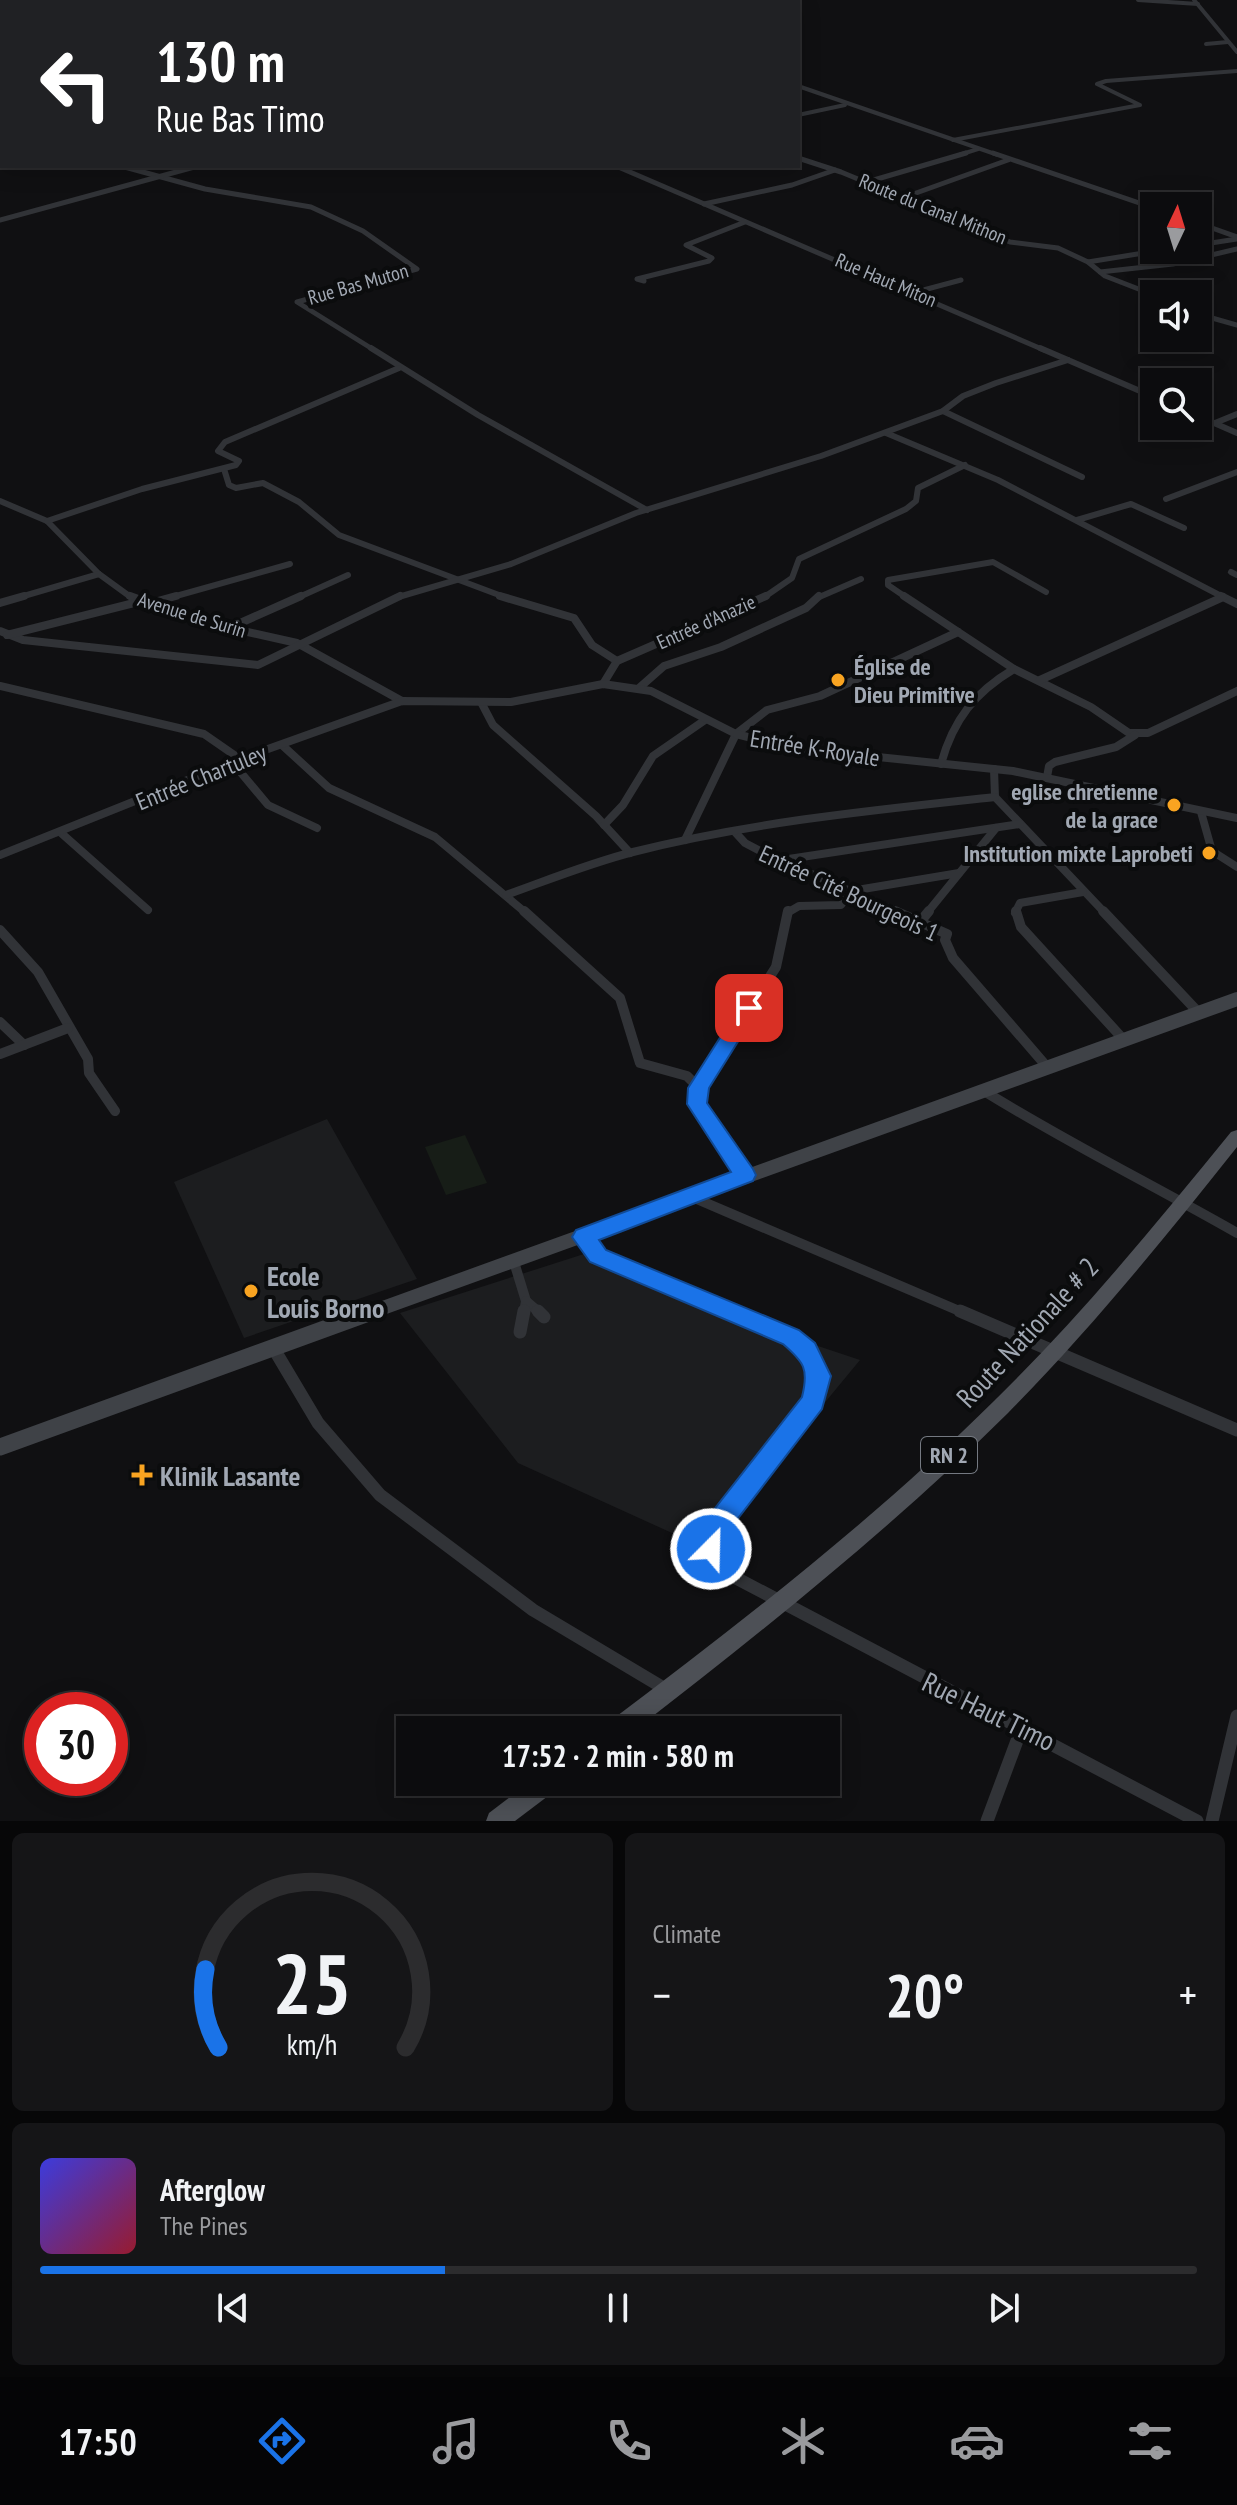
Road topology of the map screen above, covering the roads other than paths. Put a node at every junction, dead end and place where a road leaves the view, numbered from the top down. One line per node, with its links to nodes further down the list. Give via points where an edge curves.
1 (1138, 0): 2 (street)
2 (1196, 2): 3 (street)
3 (1228, 42): 4 (street); 5 (street)
4 (1206, 44)
5 (1237, 52)
6 (1237, 71): 10 (street, via 1106,81 1097,84 1140,105)
7 (800, 87): 8 (street)
8 (848, 104): 9 (street); 10 (street)
9 (800, 115)
10 (953, 140): 11 (street)
11 (978, 149): 13 (street); 19 (street)
12 (800, 159): 17 (street, Route du Canal Mithon)
13 (1009, 160): 20 (street); 21 (street)
14 (128, 168): 18 (street, Rue Bas Muton)
15 (191, 168): 18 (street)
16 (621, 168): 22 (street, Rue Haut Miton)
17 (835, 170): 19 (street, Route du Canal Mithon); 22 (street)
18 (159, 177): 23 (street); 39 (street, Rue Bas Muton, via 311,207 371,236 417,269 297,302)
19 (867, 182): 20 (street, Route du Canal Mithon)
20 (903, 198): 30 (street, Route du Canal Mithon, via 1010,242 1053,246)
21 (1140, 203)
22 (704, 204): 24 (street, Rue Haut Miton)
23 (0, 220)
24 (745, 222): 33 (street, via 686,245 712,258 709,261 637,279); 35 (street, Rue Haut Miton)
25 (1212, 228): 26 (street)
26 (1236, 237): 27 (street)
27 (1212, 242)
28 (1237, 249): 31 (street, via 1173,264)
29 (1140, 254): 30 (street)
30 (1088, 262): 31 (street, Route du Canal Mithon)
31 (1100, 272): 34 (street, Route du Canal Mithon)
32 (961, 280): 35 (street)
33 (644, 281)
34 (1140, 289)
35 (916, 292): 38 (street, Rue Haut Miton)
36 (1212, 318): 37 (street)
37 (1237, 325)
38 (1068, 360): 40 (street, Rue Haut Miton); 41 (street, via 963,396)
39 (399, 368): 48 (street, via 225,442 218,451 239,461); 53 (street, Rue Bas Muton)
40 (1140, 391)
41 (943, 411): 45 (street); 50 (street)
42 (1237, 414): 44 (street)
43 (1212, 422): 44 (street)
44 (1215, 423): 46 (street)
45 (886, 433): 47 (street); 53 (street)
46 (1237, 433)
47 (965, 465): 54 (street); 71 (street, Entrée d'Anazie, via 918,488 916,501 906,509 799,559 792,578 759,601)
48 (224, 469): 55 (street, via 158,484); 60 (street, via 229,485 263,483 299,502 339,535)
49 (1237, 472): 51 (street)
50 (1082, 477)
51 (1166, 499)
52 (2, 503): 55 (street, Avenue de Surin)
53 (647, 510): 60 (street, via 511,564)
54 (1077, 520): 56 (street, via 1131,504); 63 (street)
55 (47, 521): 58 (street, Avenue de Surin)
56 (1184, 528)
57 (290, 564): 65 (street)
58 (99, 574): 64 (street); 65 (street, Avenue de Surin)
59 (348, 575): 67 (street)
60 (457, 579): 70 (street, via 404,594); 71 (street, via 574,618 592,645)
61 (861, 579): 76 (street, via 721,647 664,666)
62 (1046, 592): 68 (street, via 993,562 888,580 888,585)
63 (1223, 597): 66 (street); 73 (street, via 1188,616 1084,654)
64 (0, 603)
65 (142, 603): 67 (street, Avenue de Surin); 69 (street)
66 (1237, 604)
67 (229, 628): 70 (street, Avenue de Surin)
68 (958, 632): 72 (street); 81 (street, via 820,696 767,710)
69 (3, 634): 70 (street, via 258,665)
70 (297, 643): 78 (street, Avenue de Surin)
71 (617, 661): 74 (street)
72 (1014, 669): 73 (street); 85 (street, via 976,692 947,738)
73 (1040, 680): 82 (street)
74 (603, 684): 76 (street, Entrée K-Royale); 79 (street, Entrée K-Royale)
75 (0, 686): 84 (street, via 204,734)
76 (639, 688): 80 (street, Entrée K-Royale)
77 (1237, 691): 82 (street)
78 (402, 701): 79 (street, Entrée K-Royale); 83 (street, Entrée Chartuley)
79 (482, 704): 92 (street, via 493,725)
80 (705, 720): 81 (street, Entrée K-Royale); 92 (street, via 653,756)
81 (736, 734): 85 (street, Entrée K-Royale, via 804,750); 97 (street)
82 (1135, 735): 87 (street, via 1116,747 1055,762)
83 (282, 745): 84 (street, Entrée Chartuley); 105 (street, via 329,788 435,837)
84 (236, 761): 93 (street, via 268,805); 95 (street, Entrée Chartuley)
85 (941, 764): 86 (street, Entrée K-Royale)
86 (994, 769): 87 (street, Entrée K-Royale); 88 (street)
87 (1047, 777): 89 (street, Entrée K-Royale)
88 (995, 797): 91 (street); 96 (street)
89 (1201, 812): 90 (street, Entrée K-Royale); 101 (street, via 1212,851)
90 (1237, 818)
91 (1020, 824): 94 (street); 104 (street)
92 (604, 825): 98 (street)
93 (317, 828)
94 (996, 828): 100 (street); 102 (street)
95 (60, 832): 99 (street, Entrée Chartuley); 106 (street)
96 (735, 832): 97 (street); 100 (street, Entrée Cité Bourgeois 1, via 745,843)
97 (685, 840): 98 (street)
98 (630, 853): 105 (street)
99 (0, 855)
100 (782, 860): 103 (street, Entrée Cité Bourgeois 1)
101 (1237, 867)
102 (959, 873): 103 (street); 107 (street)
103 (851, 891): 107 (street, Entrée Cité Bourgeois 1); 117 (street, via 841,905 788,911 786,947 776,967)
104 (1083, 892): 110 (street); 113 (street, via 1020,903 1015,914)
105 (506, 895): 117 (street, via 620,998 640,1063 691,1077)
106 (148, 910)
107 (920, 922): 116 (street, Entrée Cité Bourgeois 1, via 947,934 953,958)
108 (0, 930): 112 (street, via 38,972)
109 (1237, 999): 110 (main road)
110 (1198, 1012): 113 (main road)
111 (0, 1022): 114 (street)
112 (68, 1028): 114 (street); 119 (street)
113 (1124, 1040): 116 (main road)
114 (24, 1045): 115 (street)
115 (0, 1054)
116 (1048, 1068): 118 (main road)
117 (699, 1088): 121 (street, via 697,1104)
118 (984, 1091): 121 (main road); 123 (street)
119 (115, 1111)
120 (1237, 1136): 123 (main road, Route Nationale # 2 / RN 2)
121 (745, 1175): 122 (main road)
122 (690, 1196): 125 (main road); 131 (street)
123 (1182, 1204): 124 (street); 131 (main road, Route Nationale # 2 / RN 2)
124 (1237, 1233)
125 (584, 1237): 126 (main road); 134 (street, Rue Haut Timo, via 598,1256 791,1337 807,1350 819,1376 813,1401 714,1530 711,1549 736,1578)
126 (514, 1262): 127 (street); 130 (main road)
127 (526, 1301): 128 (street); 129 (street)
128 (544, 1317)
129 (520, 1332)
130 (274, 1349): 133 (main road); 135 (street, via 318,1423 380,1495 533,1610)
131 (1053, 1354): 132 (street); 134 (main road, Route Nationale # 2 / RN 2, via 901,1499)
132 (1237, 1430)
133 (0, 1447)
134 (780, 1600): 135 (main road, Route Nationale # 2 / RN 2); 138 (street, Rue Haut Timo)
135 (668, 1691): 136 (main road, Route Nationale # 2 / RN 2)
136 (635, 1716)
137 (1237, 1716): 143 (street)
138 (1021, 1730): 141 (street); 142 (street, Rue Haut Timo)
139 (530, 1796): 140 (main road)
140 (497, 1821)
141 (987, 1821)
142 (1197, 1821)
143 (1212, 1821)

